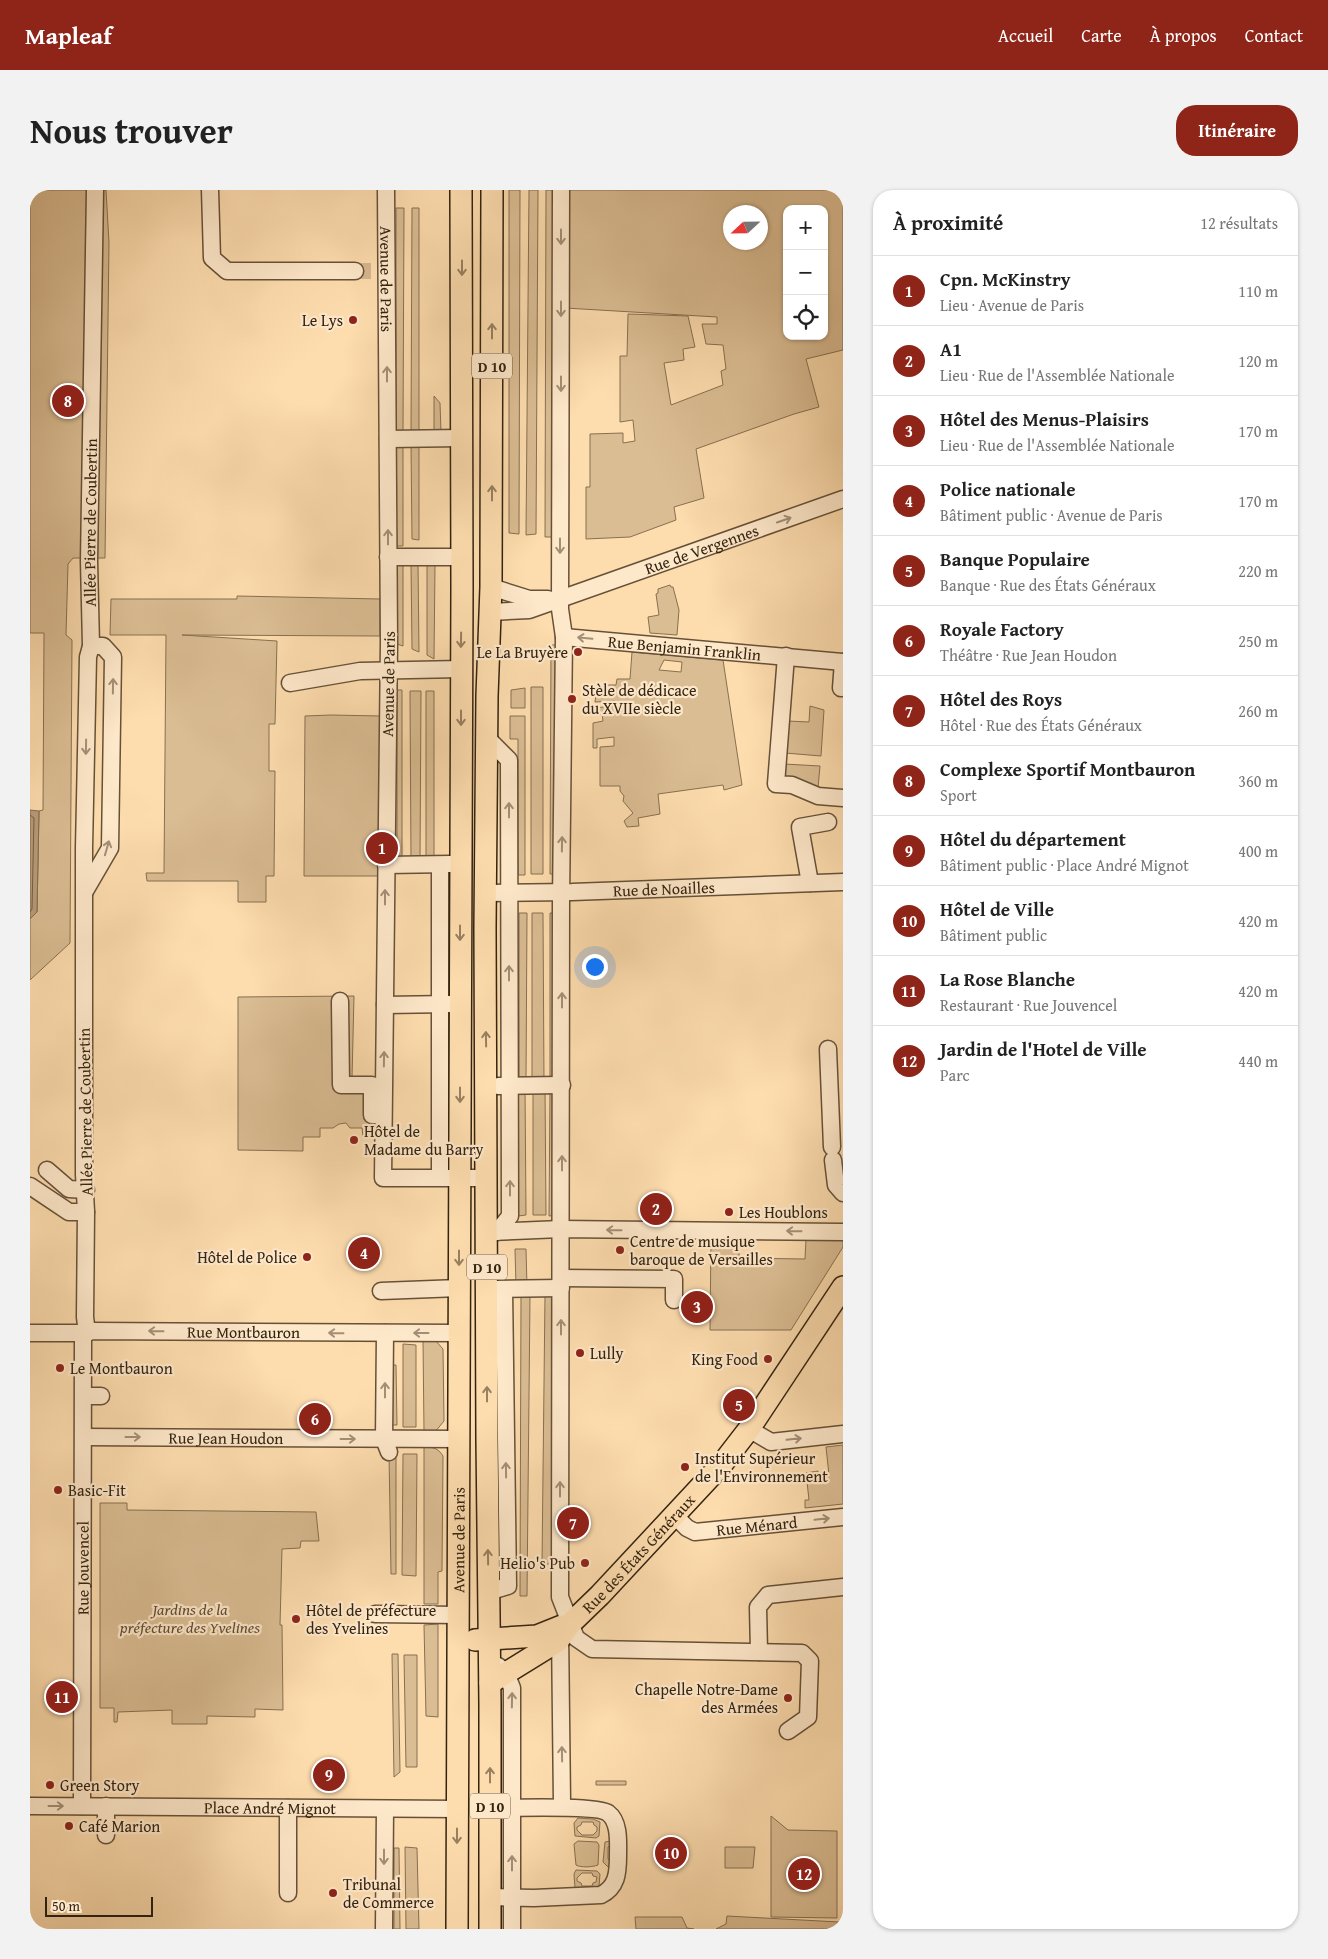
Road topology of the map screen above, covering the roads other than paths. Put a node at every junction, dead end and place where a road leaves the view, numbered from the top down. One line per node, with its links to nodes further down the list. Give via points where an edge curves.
1 (95, 190): 19 (street, Allée Pierre de Coubertin, via 89,561)
2 (210, 190): 7 (street, via 212,258 227,271)
3 (386, 190): 9 (street, Avenue de Paris, one-way to 3, via 384,271)
4 (461, 190): 8 (main road, Avenue de Paris / D 10, one-way to 8)
5 (492, 190): 14 (main road, Avenue de Paris / D 10, one-way to 5)
6 (561, 190): 15 (street, one-way to 15)
7 (355, 271)
8 (462, 438): 9 (street); 11 (main road, Avenue de Paris / D 10)
9 (388, 439): 12 (street, Avenue de Paris, one-way to 9)
10 (843, 499): 15 (street, Rue de Vergennes, one-way to 10)
11 (462, 557): 12 (street); 13 (main road, Avenue de Paris / D 10)
12 (388, 558): 23 (street, Avenue de Paris)
13 (462, 587): 14 (main road); 16 (main road, Avenue de Paris / D 10)
14 (491, 587): 15 (street, Rue de Vergennes, via 529,599); 17 (main road, Avenue de Paris / D 10)
15 (560, 598): 17 (street, Rue de Vergennes, via 529,610); 18 (street)
16 (462, 611): 17 (main road); 22 (main road, Avenue de Paris / D 10, one-way to 22)
17 (491, 612): 26 (main road, Avenue de Paris / D 10)
18 (564, 637): 20 (street, Rue Benjamin Franklin, one-way to 18); 35 (street, one-way to 18)
19 (91, 646): 33 (street, Allée Pierre de Coubertin, one-way to 33, via 88,657); 33 (street, Allée Pierre de Coubertin, one-way to 19, via 110,848 113,657 103,646)
20 (785, 662): 21 (street, Rue Benjamin Franklin); 27 (street, via 776,784 792,785 818,796)
21 (843, 662): 25 (street)
22 (461, 669): 23 (street); 29 (main road, Avenue de Paris / D 10, one-way to 29)
23 (387, 671): 24 (street, via 360,671); 30 (street, Avenue de Paris)
24 (290, 683)
25 (841, 688)
26 (487, 738): 34 (main road, Avenue de Paris / D 10); 36 (street, one-way to 26, via 508,760)
27 (843, 798)
28 (828, 822): 32 (street, via 800,827)
29 (450, 864): 30 (street); 37 (main road, Avenue de Paris / D 10); 39 (street)
30 (386, 865): 40 (street, Avenue de Paris, one-way to 30)
31 (843, 882): 32 (street, Rue de Noailles)
32 (810, 883): 35 (street, Rue de Noailles)
33 (85, 891): 50 (street, Allée Pierre de Coubertin)
34 (485, 893): 36 (street, Rue de Noailles); 37 (main road); 44 (main road, Avenue de Paris / D 10, one-way to 34)
35 (562, 893): 36 (street, Rue de Noailles); 42 (street, one-way to 35)
36 (510, 894): 43 (street, one-way to 36)
37 (460, 895): 39 (main road, Avenue de Paris / D 10, one-way to 39)
38 (340, 1001): 45 (street, via 341,1085 372,1085 372,1116)
39 (449, 1004): 40 (street); 47 (main road, Avenue de Paris / D 10, one-way to 47)
40 (385, 1005): 45 (street, Avenue de Paris, one-way to 40)
41 (828, 1049): 51 (street, via 832,1153 836,1185)
42 (562, 1085): 43 (street); 53 (street, one-way to 42)
43 (509, 1086): 44 (street); 55 (street, one-way to 43, via 510,1216)
44 (486, 1087): 48 (main road, Avenue de Paris / D 10)
45 (384, 1115): 47 (street, Avenue de Paris, via 383,1178)
46 (47, 1170): 50 (street, via 69,1189)
47 (450, 1177): 48 (street); 54 (main road, Avenue de Paris / D 10)
48 (487, 1178): 55 (main road, Avenue de Paris / D 10)
49 (30, 1186): 52 (street, via 69,1212)
50 (86, 1190): 52 (street, Allée Pierre de Coubertin)
51 (843, 1193)
52 (86, 1212): 64 (street, Allée Pierre de Coubertin)
53 (562, 1229): 55 (street); 56 (street, one-way to 53); 57 (street)
54 (459, 1232): 55 (main road, D 10); 59 (main road, Avenue de Paris / D 10, one-way to 59)
55 (492, 1232): 60 (main road, Avenue de Paris / D 10)
56 (843, 1232)
57 (561, 1283): 60 (street); 61 (street, via 674,1279); 82 (street, one-way to 57, via 560,1597)
58 (843, 1287): 70 (main road, Rue des États Généraux)
59 (459, 1288): 62 (street); 66 (main road, Avenue de Paris / D 10)
60 (496, 1289): 67 (main road, Avenue de Paris / D 10); 79 (street, one-way to 60, via 508,1586)
61 (677, 1289)
62 (381, 1292)
63 (30, 1333): 64 (street, Rue Montbauron)
64 (87, 1333): 65 (street, Rue Montbauron, one-way to 64); 68 (street, Rue Jouvencel, via 83,1336)
65 (385, 1333): 66 (street, Rue Montbauron, one-way to 65); 75 (street, one-way to 65)
66 (458, 1333): 67 (main road); 73 (main road, Avenue de Paris / D 10)
67 (487, 1335): 74 (main road, Avenue de Paris / D 10, one-way to 67)
68 (84, 1396): 69 (street); 72 (street, Rue Jouvencel)
69 (101, 1396)
70 (749, 1429): 71 (street, one-way to 71, via 771,1442); 76 (main road, Rue des États Généraux)
71 (843, 1434)
72 (84, 1437): 75 (street, Rue Jean Houdon, one-way to 75); 91 (street, Rue Jouvencel)
73 (459, 1439): 74 (main road); 75 (street, Rue Jean Houdon); 81 (main road, Avenue de Paris / D 10)
74 (487, 1439): 79 (main road, Avenue de Paris / D 10, one-way to 74)
75 (386, 1445)
76 (675, 1516): 77 (street, Rue Ménard, one-way to 77, via 695,1532); 82 (main road, Rue des États Généraux)
77 (843, 1517)
78 (843, 1587): 85 (street, via 768,1595 758,1606)
79 (488, 1592): 84 (main road, Avenue de Paris / D 10)
80 (376, 1614): 81 (street)
81 (458, 1615): 83 (main road, Avenue de Paris / D 10)
82 (563, 1630): 84 (main road, Rue des États Généraux); 85 (street, via 592,1649); 86 (main road, Rue des États Généraux); 89 (street, one-way to 82)
83 (458, 1641): 84 (main road); 87 (main road, Avenue de Paris / D 10)
84 (489, 1650): 86 (main road, Avenue de Paris / D 10)
85 (759, 1652): 88 (street, via 802,1653 810,1661 808,1717)
86 (498, 1678): 87 (main road); 94 (main road, Avenue de Paris / D 10, one-way to 86); 95 (street, one-way to 86, via 512,1688)
87 (458, 1683): 97 (main road, Avenue de Paris / D 10)
88 (788, 1731)
89 (562, 1803)
90 (30, 1806): 91 (street, Place André Mignot, one-way to 91)
91 (82, 1806): 92 (street, Place André Mignot)
92 (106, 1806): 93 (street, Place André Mignot); 98 (street)
93 (288, 1808): 96 (street, Place André Mignot); 99 (street)
94 (490, 1808): 95 (street); 97 (main road); 100 (main road, Avenue de Paris / D 10)
95 (512, 1808): 101 (street, one-way to 95); 101 (street, via 602,1810 609,1813 618,1830 618,1871 609,1891 601,1895 571,1897)
96 (385, 1809): 97 (street, Place André Mignot); 102 (street, one-way to 102)
97 (458, 1809): 103 (main road, Avenue de Paris / D 10, one-way to 103)
98 (106, 1835)
99 (288, 1893)
100 (490, 1897): 101 (street); 104 (main road, Avenue de Paris / D 10)
101 (512, 1897): 105 (street)
102 (384, 1929)
103 (457, 1929)
104 (490, 1929)
105 (512, 1929)

